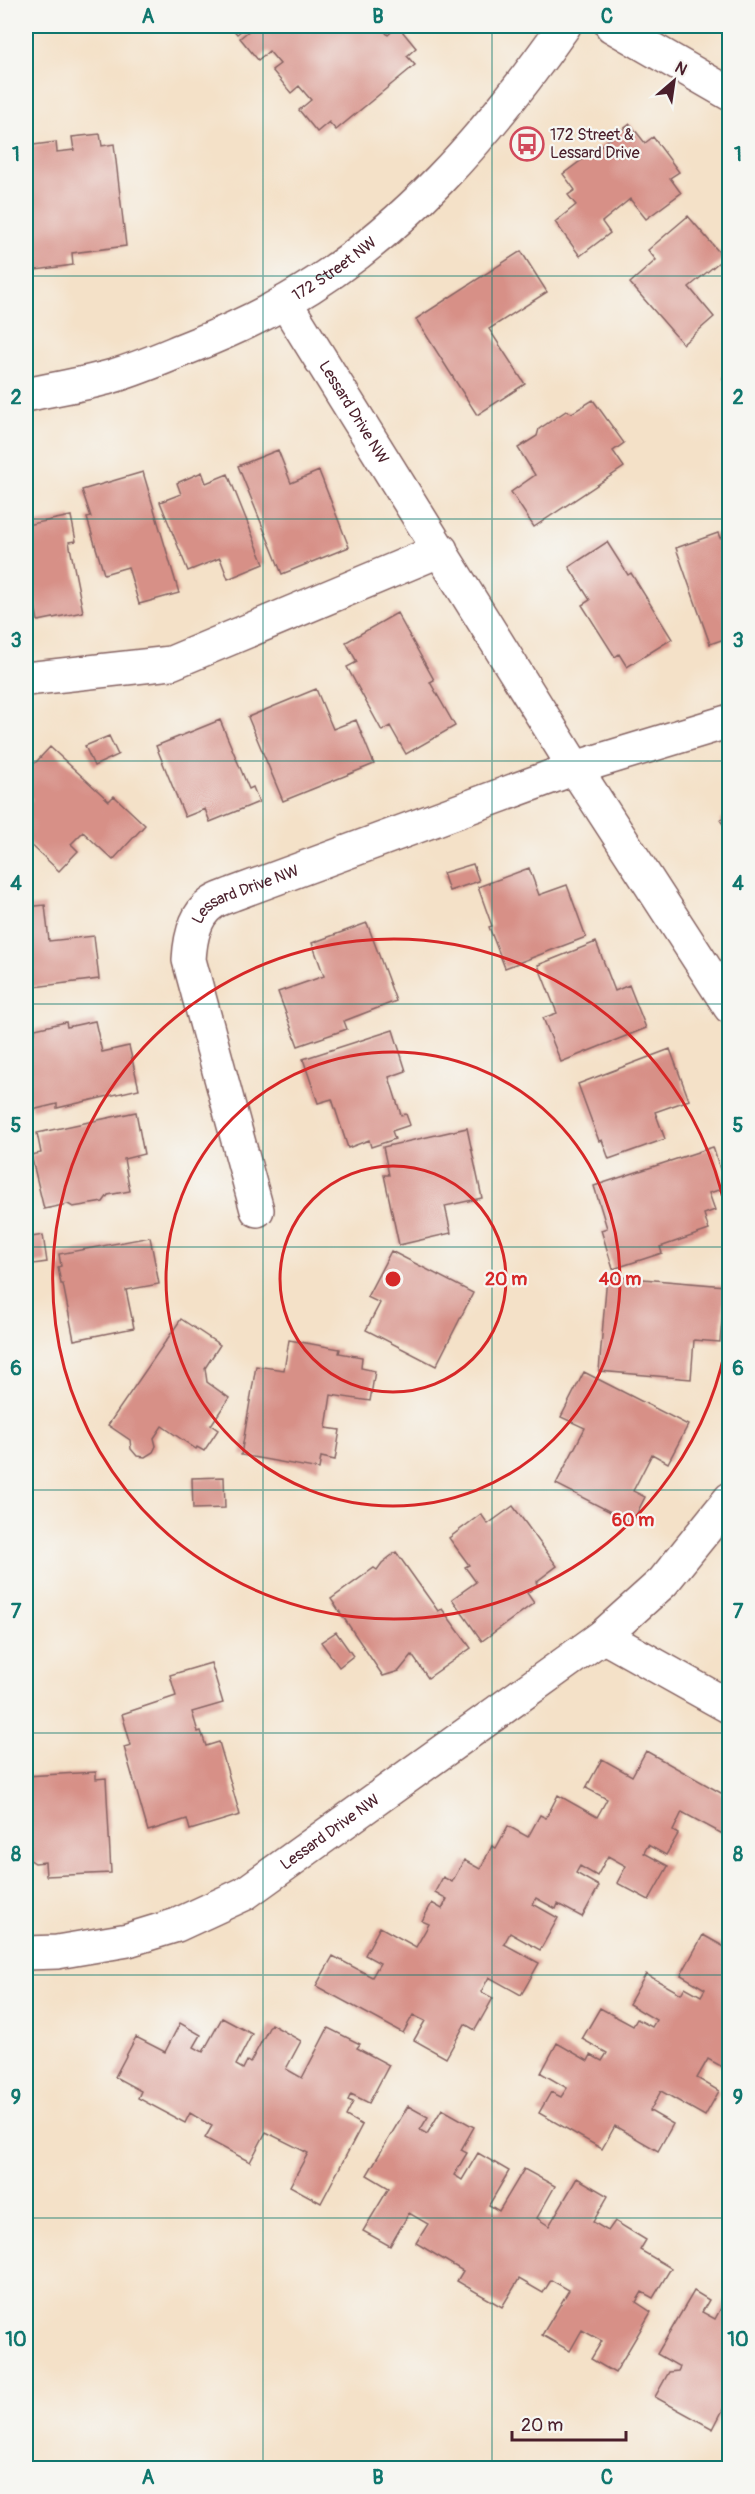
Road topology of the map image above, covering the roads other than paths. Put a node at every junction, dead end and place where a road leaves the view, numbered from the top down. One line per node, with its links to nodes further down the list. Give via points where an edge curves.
1 (564, 26): 4 (street, 172 Street NW, via 506,105 413,207 370,244)
2 (612, 26): 3 (street)
3 (729, 94)
4 (285, 302): 5 (street, 172 Street NW, via 160,359 106,378); 6 (street, Lessard Drive NW)
5 (26, 394)
6 (441, 550): 7 (street, via 171,663); 9 (street, Lessard Drive NW)
7 (26, 679)
8 (729, 721): 9 (street, Lessard Drive NW)
9 (575, 768): 10 (street, Lessard Drive NW); 11 (street, Lessard Drive NW, via 210,904 190,940 189,960)
10 (729, 1007)
11 (257, 1210)
12 (729, 1499): 13 (street, Lessard Drive NW, via 663,1582)
13 (603, 1636): 14 (street); 15 (street, Lessard Drive NW, via 244,1894 177,1925 128,1940)
14 (729, 1707)
15 (26, 1953)

